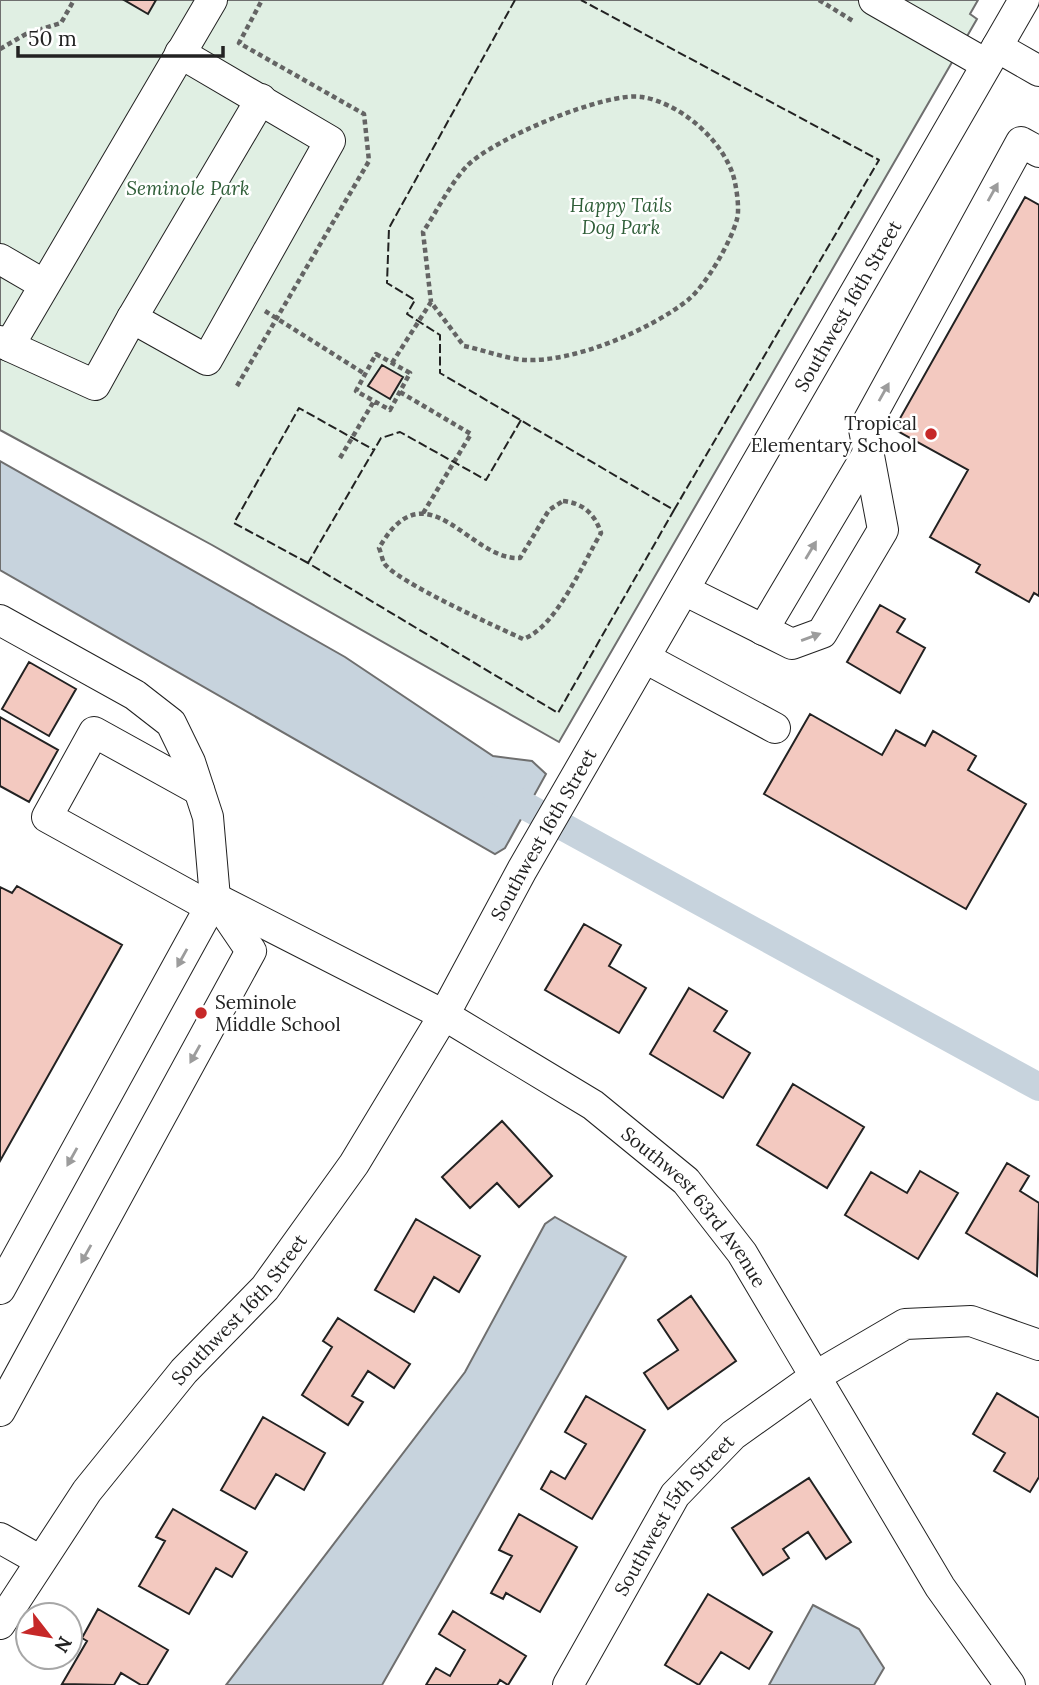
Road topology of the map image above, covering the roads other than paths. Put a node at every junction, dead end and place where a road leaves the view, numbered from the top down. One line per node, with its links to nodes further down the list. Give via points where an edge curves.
1 (212, 0): 4 (street)
2 (874, 0): 5 (street)
3 (1024, 0): 5 (street, Southwest 16th Street)
4 (180, 53): 7 (street); 10 (street)
5 (991, 56): 6 (street); 14 (street, Southwest 16th Street)
6 (1039, 71)
7 (261, 99): 11 (street); 11 (street, via 330,141 244,298 207,360)
8 (1039, 152): 13 (street, one-way to 8, via 864,429 1021,142)
9 (0, 259): 10 (street)
10 (43, 284): 12 (street)
11 (132, 318): 12 (street, via 95,385)
12 (5, 344)
13 (868, 453): 16 (street, one-way to 13); 16 (street, one-way to 13, via 792,644 822,634 883,530)
14 (684, 590): 16 (street); 17 (street, Southwest 16th Street)
15 (0, 620): 19 (street, via 135,695 171,723)
16 (763, 630)
17 (645, 657): 18 (street); 21 (street, Southwest 16th Street)
18 (775, 728)
19 (199, 790): 20 (street, via 208,817); 20 (street, Southwest 63rd Avenue, via 94,732 47,817)
20 (213, 903): 21 (street, Southwest 63rd Avenue); 22 (street, one-way to 22); 25 (street, one-way to 25, via 251,951)
21 (444, 1015): 24 (street, Southwest 63rd Avenue, via 593,1105 686,1181 742,1253); 27 (street, Southwest 16th Street, via 354,1164 265,1288 184,1371)
22 (0, 1289)
23 (1039, 1345): 24 (street, Southwest 15th Street, via 971,1321 905,1324)
24 (816, 1376): 29 (street, Southwest 15th Street, via 733,1435 675,1495); 30 (street, Southwest 63rd Avenue, via 940,1587)
25 (0, 1411)
26 (0, 1538): 27 (street)
27 (39, 1560): 28 (street, Southwest 16th Street)
28 (0, 1624)
29 (568, 1685)
30 (1010, 1685)

